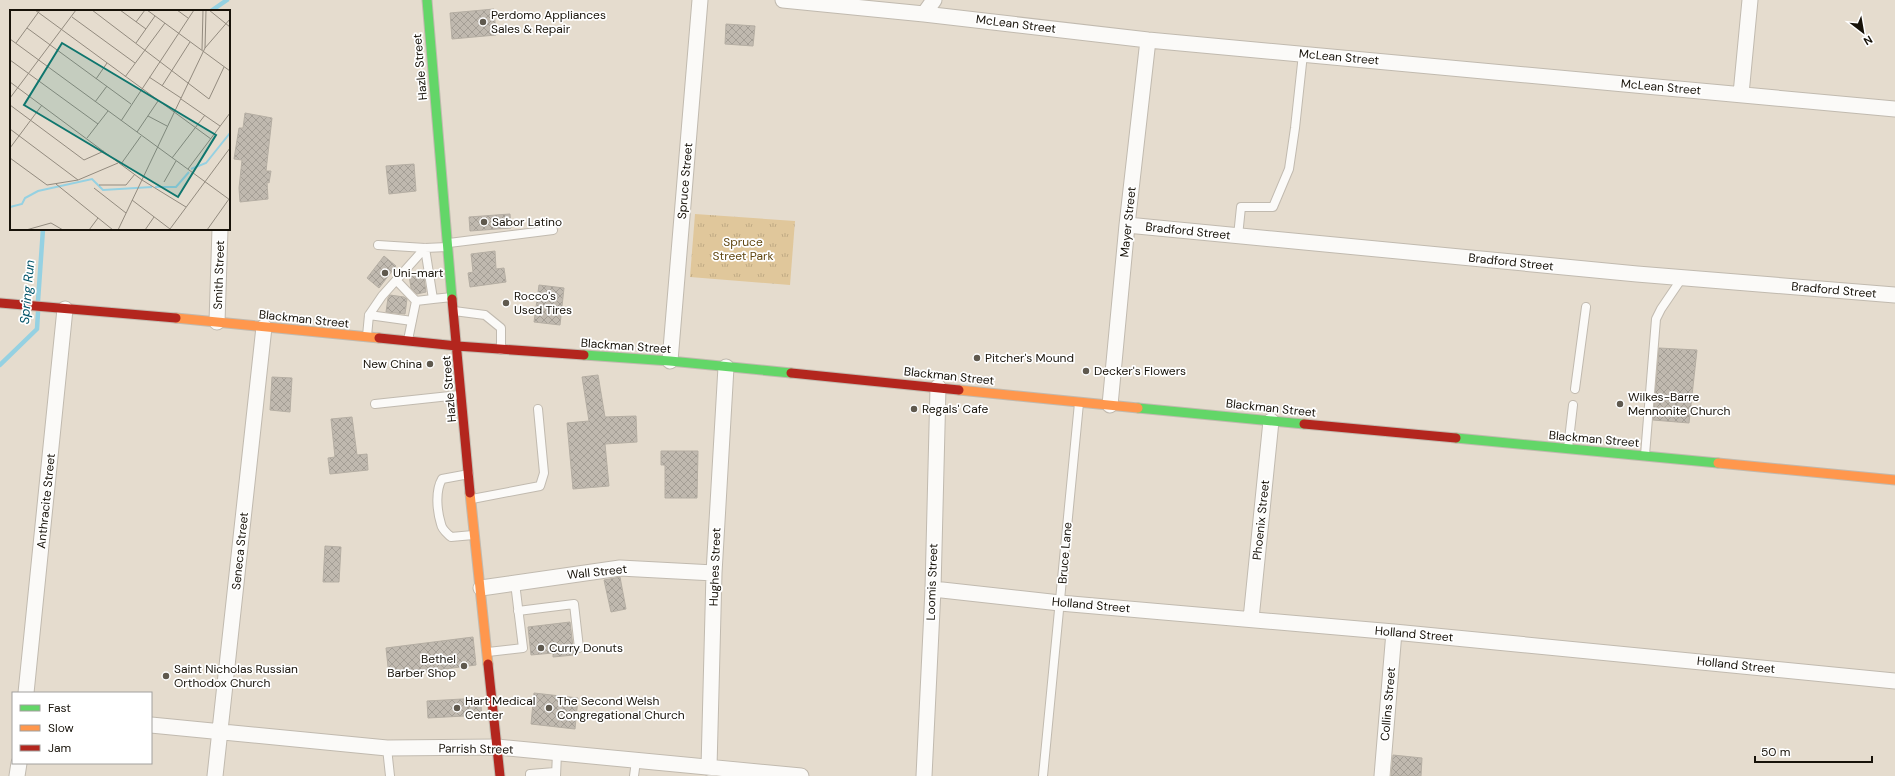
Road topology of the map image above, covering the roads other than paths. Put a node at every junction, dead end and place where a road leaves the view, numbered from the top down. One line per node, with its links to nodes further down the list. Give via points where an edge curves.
1 (427, 0): 15 (main road, Hazle Street)
2 (700, 0): 36 (street, Spruce Street)
3 (783, 0): 6 (street, McLean Street)
4 (934, 0): 6 (street)
5 (1750, 0): 9 (street)
6 (924, 14): 7 (street, McLean Street)
7 (1148, 40): 8 (street, McLean Street); 11 (street, Mayer Street)
8 (1303, 54): 9 (street, McLean Street); 14 (lane, via 1289,169 1273,207 1241,207)
9 (1741, 94): 10 (street, McLean Street)
10 (1895, 109)
11 (1127, 225): 14 (street, Bradford Street); 44 (street, Mayer Street)
12 (220, 230): 30 (street, Smith Street)
13 (553, 230): 15 (lane)
14 (1238, 236): 18 (street, Bradford Street)
15 (448, 245): 17 (lane); 21 (main road, Hazle Street)
16 (378, 246): 17 (lane)
17 (425, 248): 19 (lane); 22 (lane)
18 (1682, 278): 20 (street, Bradford Street); 48 (lane, via 1656,319)
19 (396, 281): 23 (lane); 28 (lane)
20 (1895, 295)
21 (452, 297): 22 (lane); 27 (main road, Hazle Street)
22 (433, 299): 23 (lane)
23 (416, 302): 29 (lane)
24 (0, 303): 26 (main road, Blackman Street)
25 (1586, 307): 39 (lane)
26 (65, 309): 30 (main road, Blackman Street); 64 (street, Anthracite Street)
27 (454, 311): 34 (main road, Hazle Street); 35 (lane, via 485,315 501,328)
28 (369, 315): 29 (lane); 32 (lane)
29 (412, 321): 33 (lane)
30 (217, 322): 31 (main road, Blackman Street)
31 (264, 327): 32 (main road, Blackman Street); 66 (street, Seneca Street)
32 (366, 337): 33 (main road, Blackman Street)
33 (408, 342): 34 (main road, Blackman Street)
34 (457, 346): 35 (main road, Blackman Street); 40 (main road, Hazle Street)
35 (501, 350): 36 (main road, Blackman Street)
36 (670, 361): 37 (main road, Blackman Street)
37 (726, 367): 38 (main road, Blackman Street); 53 (street, Hughes Street)
38 (938, 387): 41 (main road, Blackman Street); 56 (street, Loomis Street)
39 (1575, 389)
40 (460, 395): 42 (lane); 49 (main road, Hazle Street)
41 (1079, 402): 44 (main road, Blackman Street); 57 (lane, Bruce Lane)
42 (375, 404)
43 (1573, 404): 47 (lane)
44 (1110, 405): 46 (main road, Blackman Street)
45 (538, 409): 51 (lane, via 544,473 540,486)
46 (1270, 421): 47 (main road, Blackman Street); 59 (street, Phoenix Street)
47 (1568, 449): 48 (main road, Blackman Street)
48 (1644, 456): 50 (main road, Blackman Street)
49 (470, 474): 51 (main road, Hazle Street); 52 (lane, via 442,479 437,494 444,531 451,537)
50 (1895, 480)
51 (472, 499): 52 (main road, Hazle Street)
52 (476, 535): 55 (main road, Hazle Street)
53 (714, 573): 54 (street, Wall Street, via 620,568); 72 (street, Hughes Street)
54 (515, 583): 55 (street, Wall Street); 58 (lane)
55 (481, 588): 62 (main road, Hazle Street)
56 (933, 589): 57 (street, Holland Street); 82 (street, Loomis Street)
57 (1060, 603): 59 (street, Holland Street); 83 (lane, Bruce Lane)
58 (518, 611): 61 (lane, via 574,604); 62 (lane, via 523,648)
59 (1251, 619): 60 (street, Holland Street)
60 (1394, 632): 63 (street, Holland Street); 84 (street, Collins Street)
61 (579, 648)
62 (488, 652): 67 (main road, Hazle Street)
63 (1895, 681)
64 (26, 692)
65 (152, 725): 66 (street, Parrish Street)
66 (220, 732): 68 (street, Parrish Street); 76 (street, Seneca Street)
67 (497, 747): 68 (street, Parrish Street); 69 (street, Parrish Street); 78 (main road, Hazle Street)
68 (387, 748): 77 (lane)
69 (556, 753): 70 (street, Parrish Street); 73 (lane)
70 (636, 761): 72 (street, Parrish Street); 80 (lane)
71 (19, 764): 75 (street)
72 (709, 768): 81 (street, Parrish Street)
73 (555, 774): 74 (lane)
74 (539, 775): 79 (lane)
75 (17, 776)
76 (216, 776)
77 (390, 776)
78 (500, 776)
79 (530, 776)
80 (634, 776)
81 (801, 776)
82 (924, 776)
83 (1042, 776)
84 (1382, 776)

